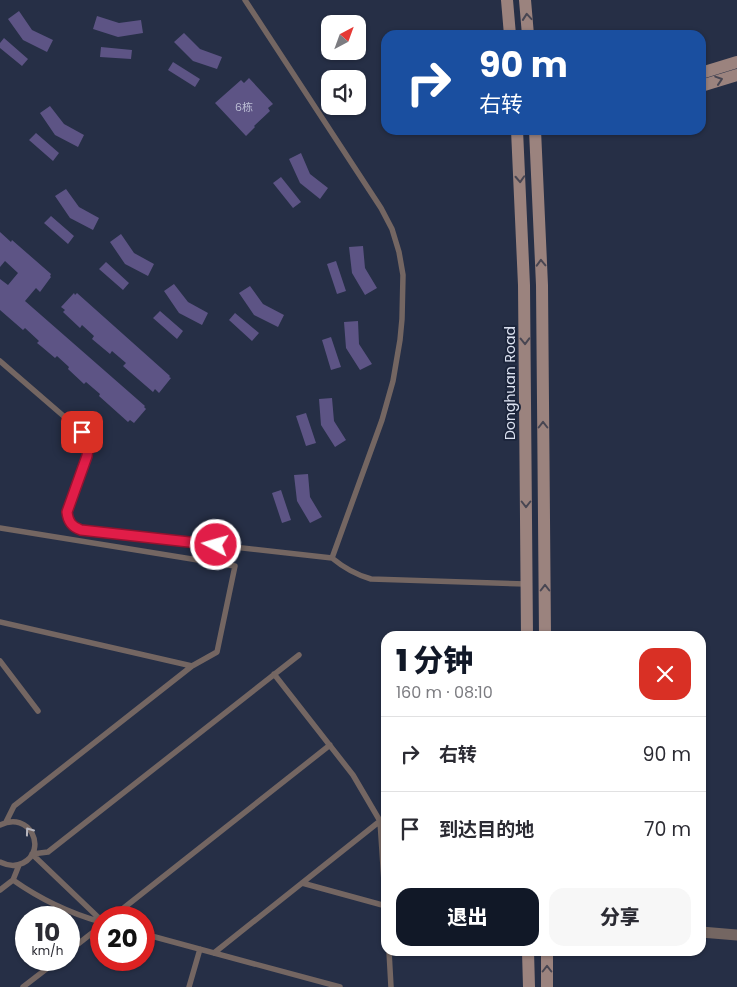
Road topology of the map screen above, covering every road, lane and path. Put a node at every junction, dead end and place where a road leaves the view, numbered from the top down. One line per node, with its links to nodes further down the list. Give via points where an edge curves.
1 (245, 0): 14 (lane, via 381,208 392,229 403,275 402,319 393,381)
2 (506, 0): 4 (main road)
3 (525, 0): 5 (main road, one-way to 3)
4 (509, 30)
5 (528, 30)
6 (737, 62): 7 (main road)
7 (706, 71)
8 (737, 75): 9 (main road, one-way to 8)
9 (706, 84)
10 (519, 135): 15 (main road, Donghuan Road, one-way to 15, via 524,285)
11 (535, 135): 18 (main road, one-way to 11, via 542,285)
12 (0, 361): 14 (lane, via 87,439 87,456 67,512 75,528)
13 (0, 528): 21 (lane, via 235,566 217,652)
14 (332, 558): 15 (lane, via 347,569 372,579)
15 (526, 584): 17 (main road, Donghuan Road)
16 (0, 622): 21 (lane)
17 (526, 631)
18 (545, 631)
19 (299, 654): 22 (lane)
20 (0, 661): 23 (lane)
21 (192, 666): 26 (lane, via 14,806)
22 (274, 674): 24 (lane); 29 (lane, via 48,852)
23 (38, 711)
24 (330, 745): 25 (lane, via 353,775); 36 (lane)
25 (380, 821): 28 (lane); 33 (lane)
26 (6, 822): 27 (lane); 29 (lane, one-way to 26, via 35,846 30,830 24,824)
27 (0, 825)
28 (381, 835)
29 (32, 854): 31 (lane); 37 (lane)
30 (0, 862): 31 (lane)
31 (19, 865): 32 (lane)
32 (13, 880): 34 (lane); 38 (lane, via 50,903)
33 (302, 883): 35 (lane); 45 (lane)
34 (0, 890)
35 (381, 905)
36 (126, 906)
37 (90, 912)
38 (90, 919)
39 (706, 932): 41 (street)
40 (90, 933): 43 (lane)
41 (737, 935)
42 (155, 937): 44 (lane)
43 (80, 941)
44 (200, 949): 45 (lane); 51 (lane)
45 (214, 953): 52 (lane)
46 (389, 956): 53 (lane)
47 (528, 956): 54 (main road)
48 (547, 956): 55 (main road, one-way to 48)
49 (44, 971): 50 (lane)
50 (24, 987)
51 (190, 987)
52 (340, 987)
53 (391, 987)
54 (529, 987)
55 (547, 987)

